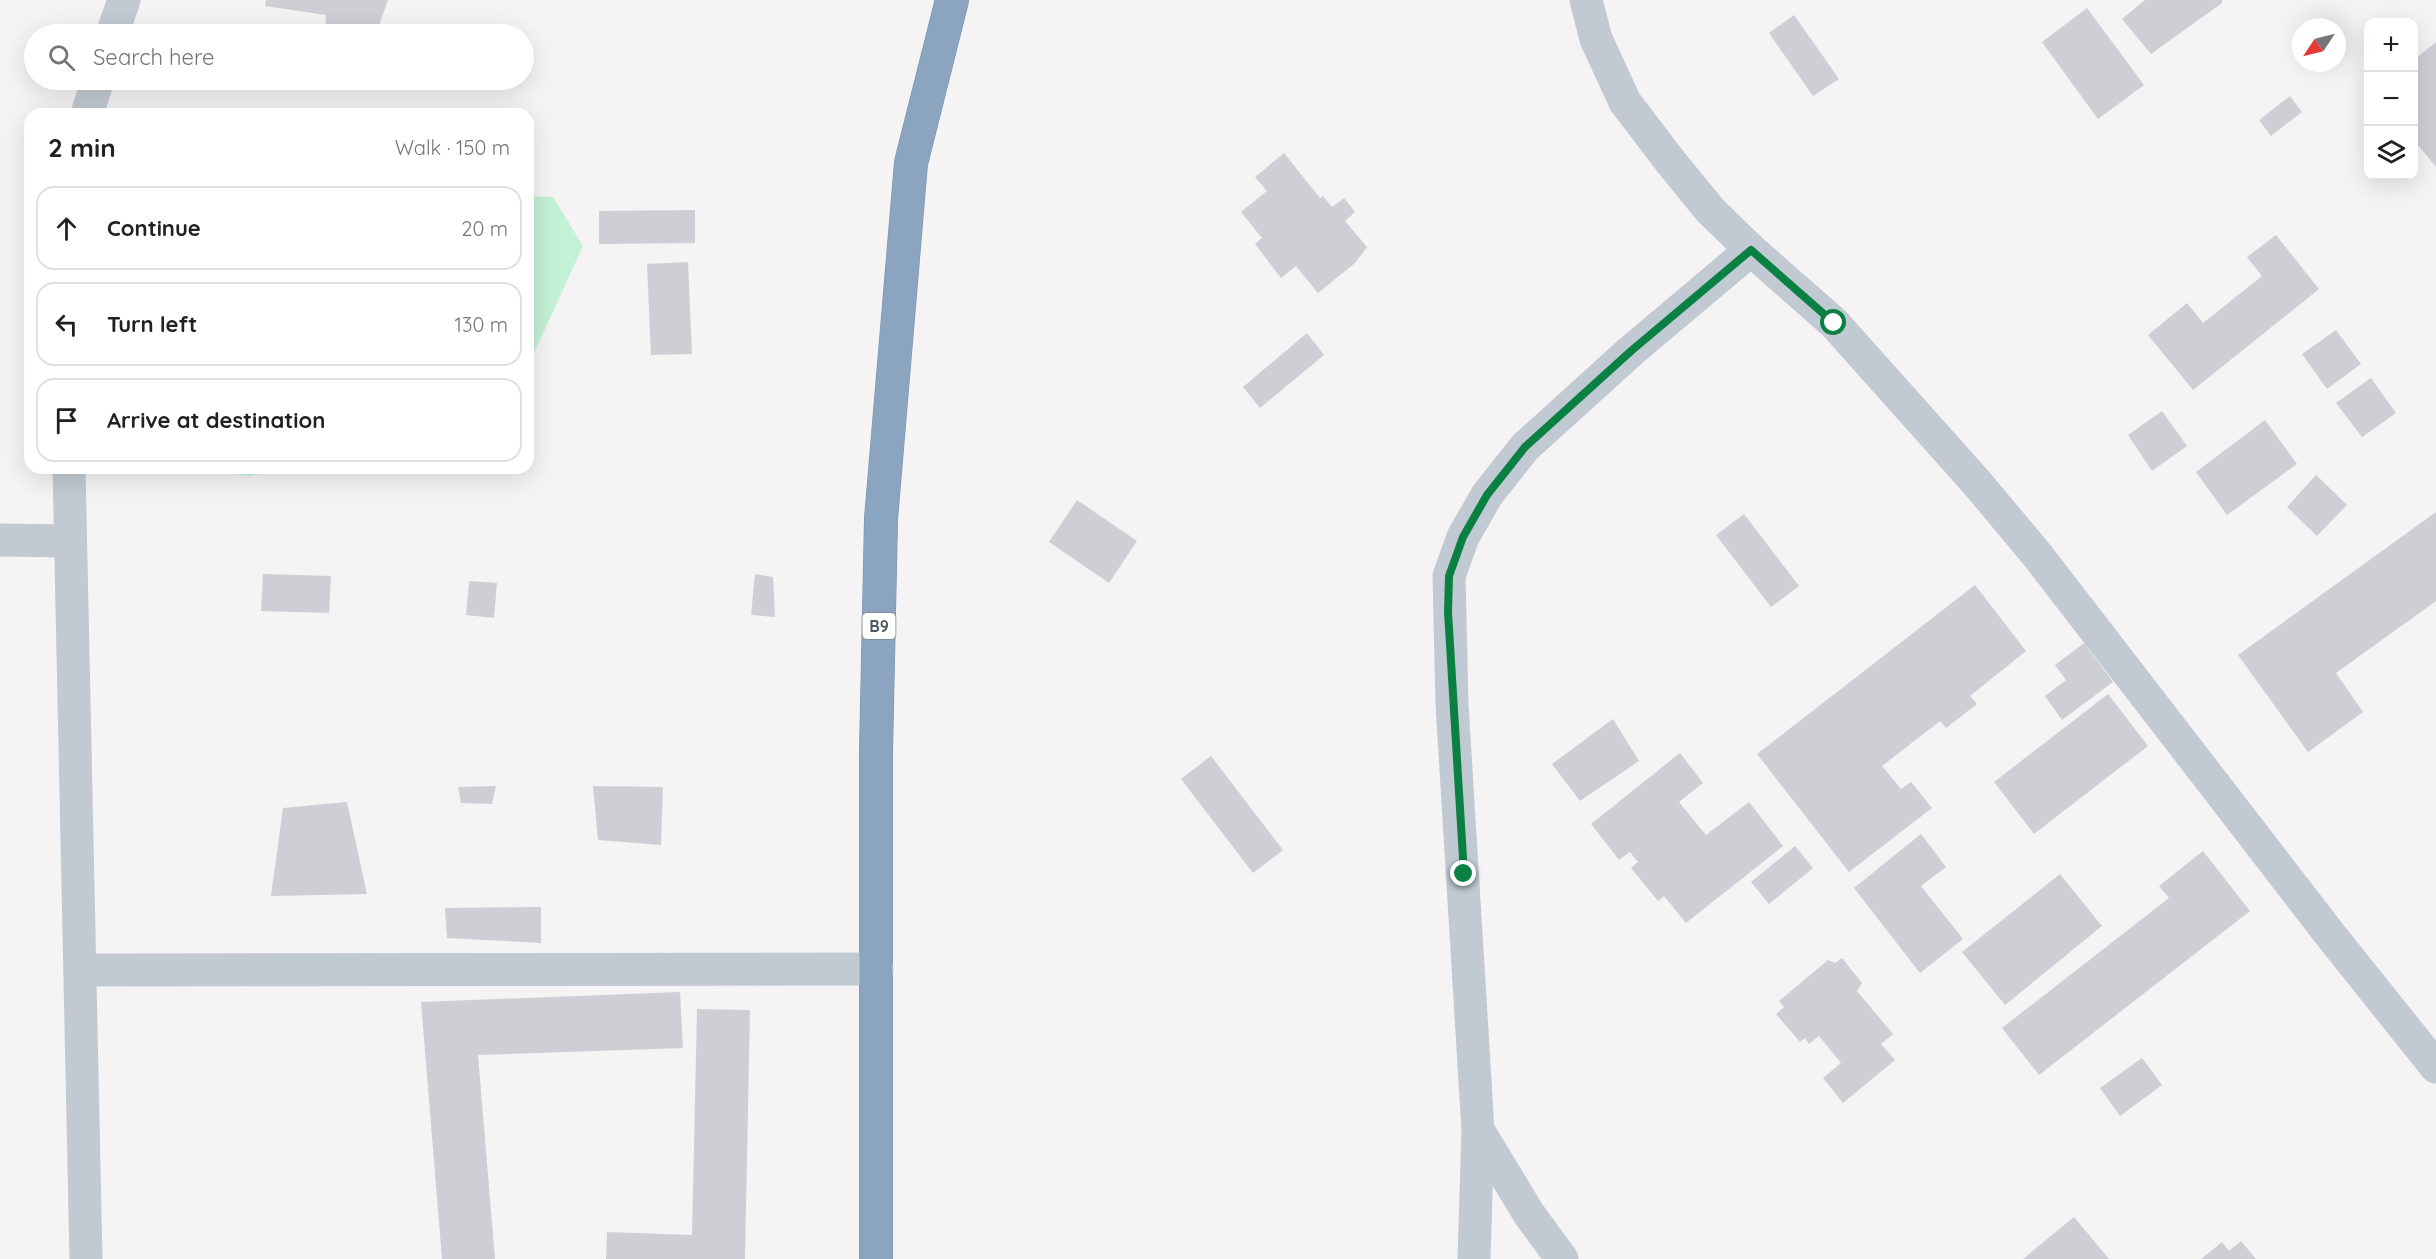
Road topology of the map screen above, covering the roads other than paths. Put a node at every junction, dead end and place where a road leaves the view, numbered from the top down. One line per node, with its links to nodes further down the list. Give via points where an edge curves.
1 (124, 0): 4 (street)
2 (952, 0): 11 (highway, B9, via 911,163 897,298 881,519)
3 (1586, 0): 7 (street, via 1596,39 1625,102 1710,210)
4 (116, 24)
5 (95, 90): 6 (street)
6 (89, 108)
7 (1751, 250): 13 (street, via 1834,323 1977,483); 14 (street, via 1525,447 1487,495 1463,537 1449,576 1452,704)
8 (69, 474): 10 (street)
9 (0, 540): 10 (street)
10 (70, 541): 12 (street)
11 (877, 969): 12 (street); 16 (highway, B9)
12 (80, 970): 15 (street)
13 (2436, 1067)
14 (1478, 1130): 17 (street); 18 (street, via 1529,1214)
15 (86, 1259)
16 (876, 1259)
17 (1474, 1259)
18 (1562, 1259)

